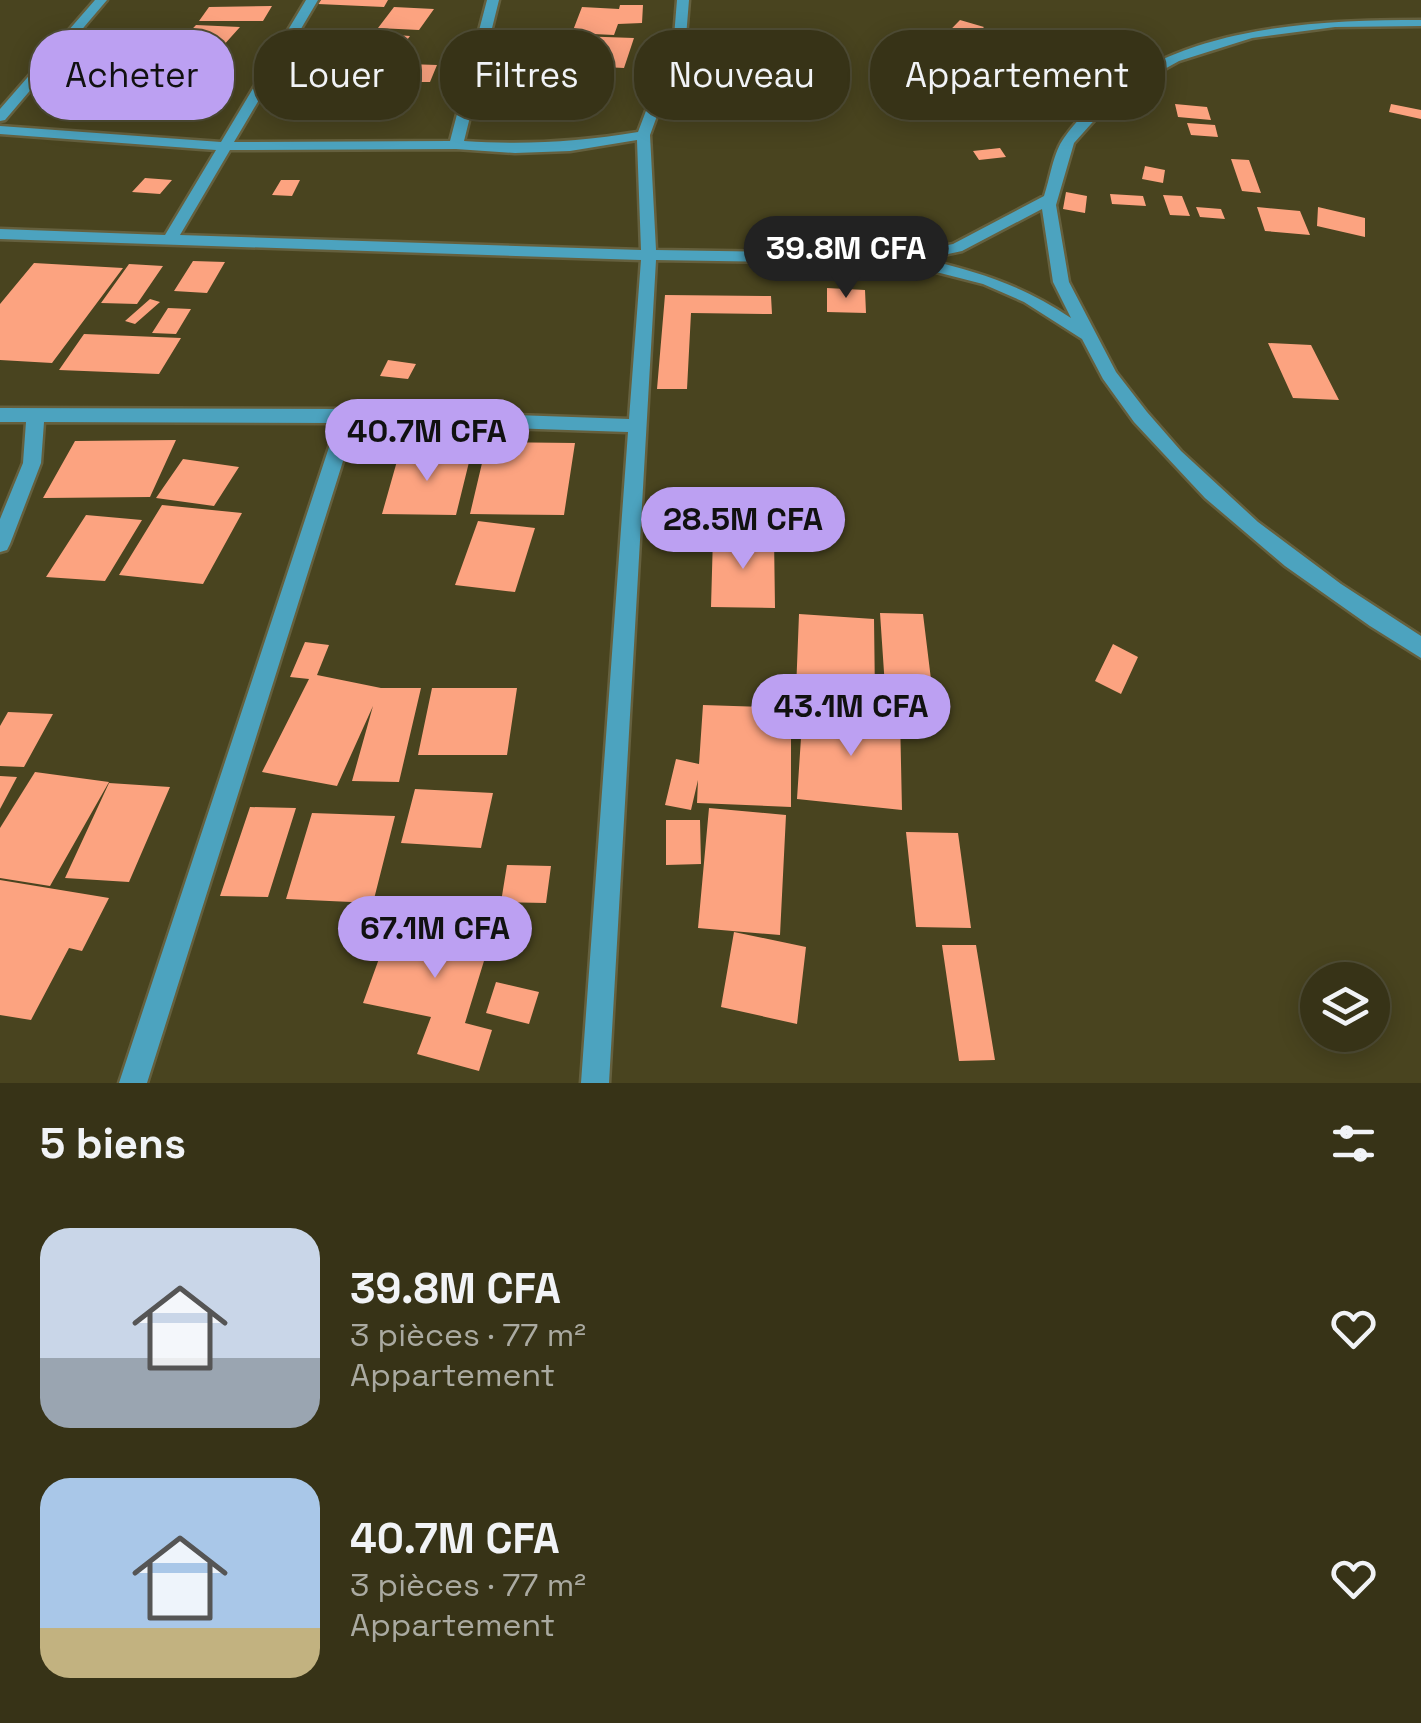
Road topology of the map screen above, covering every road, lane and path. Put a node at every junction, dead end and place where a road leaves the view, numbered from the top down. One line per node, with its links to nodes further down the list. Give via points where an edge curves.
1 (101, 0): 6 (street)
2 (312, 0): 10 (street)
3 (493, 0): 9 (street)
4 (683, 0): 8 (street, via 680,37)
5 (1421, 23): 11 (street, via 1297,26 1168,58 1118,86 1081,124 1067,146)
6 (0, 118)
7 (0, 130): 10 (street)
8 (643, 135): 9 (street, via 570,147); 14 (street)
9 (456, 145): 10 (street)
10 (222, 146): 13 (street)
11 (1052, 198): 15 (street, via 956,248); 16 (street, via 1056,260)
12 (0, 234): 13 (street)
13 (170, 239): 14 (street)
14 (649, 255): 15 (street); 20 (street)
15 (904, 259): 16 (street, via 1016,292)
16 (1084, 334): 22 (street, via 1141,418 1231,510 1356,607)
17 (0, 415): 19 (street)
18 (348, 416): 19 (street); 20 (street); 23 (street)
19 (35, 418): 21 (street, via 32,463)
20 (638, 426): 24 (street)
21 (0, 544)
22 (1421, 648)
23 (133, 1083)
24 (595, 1083)

